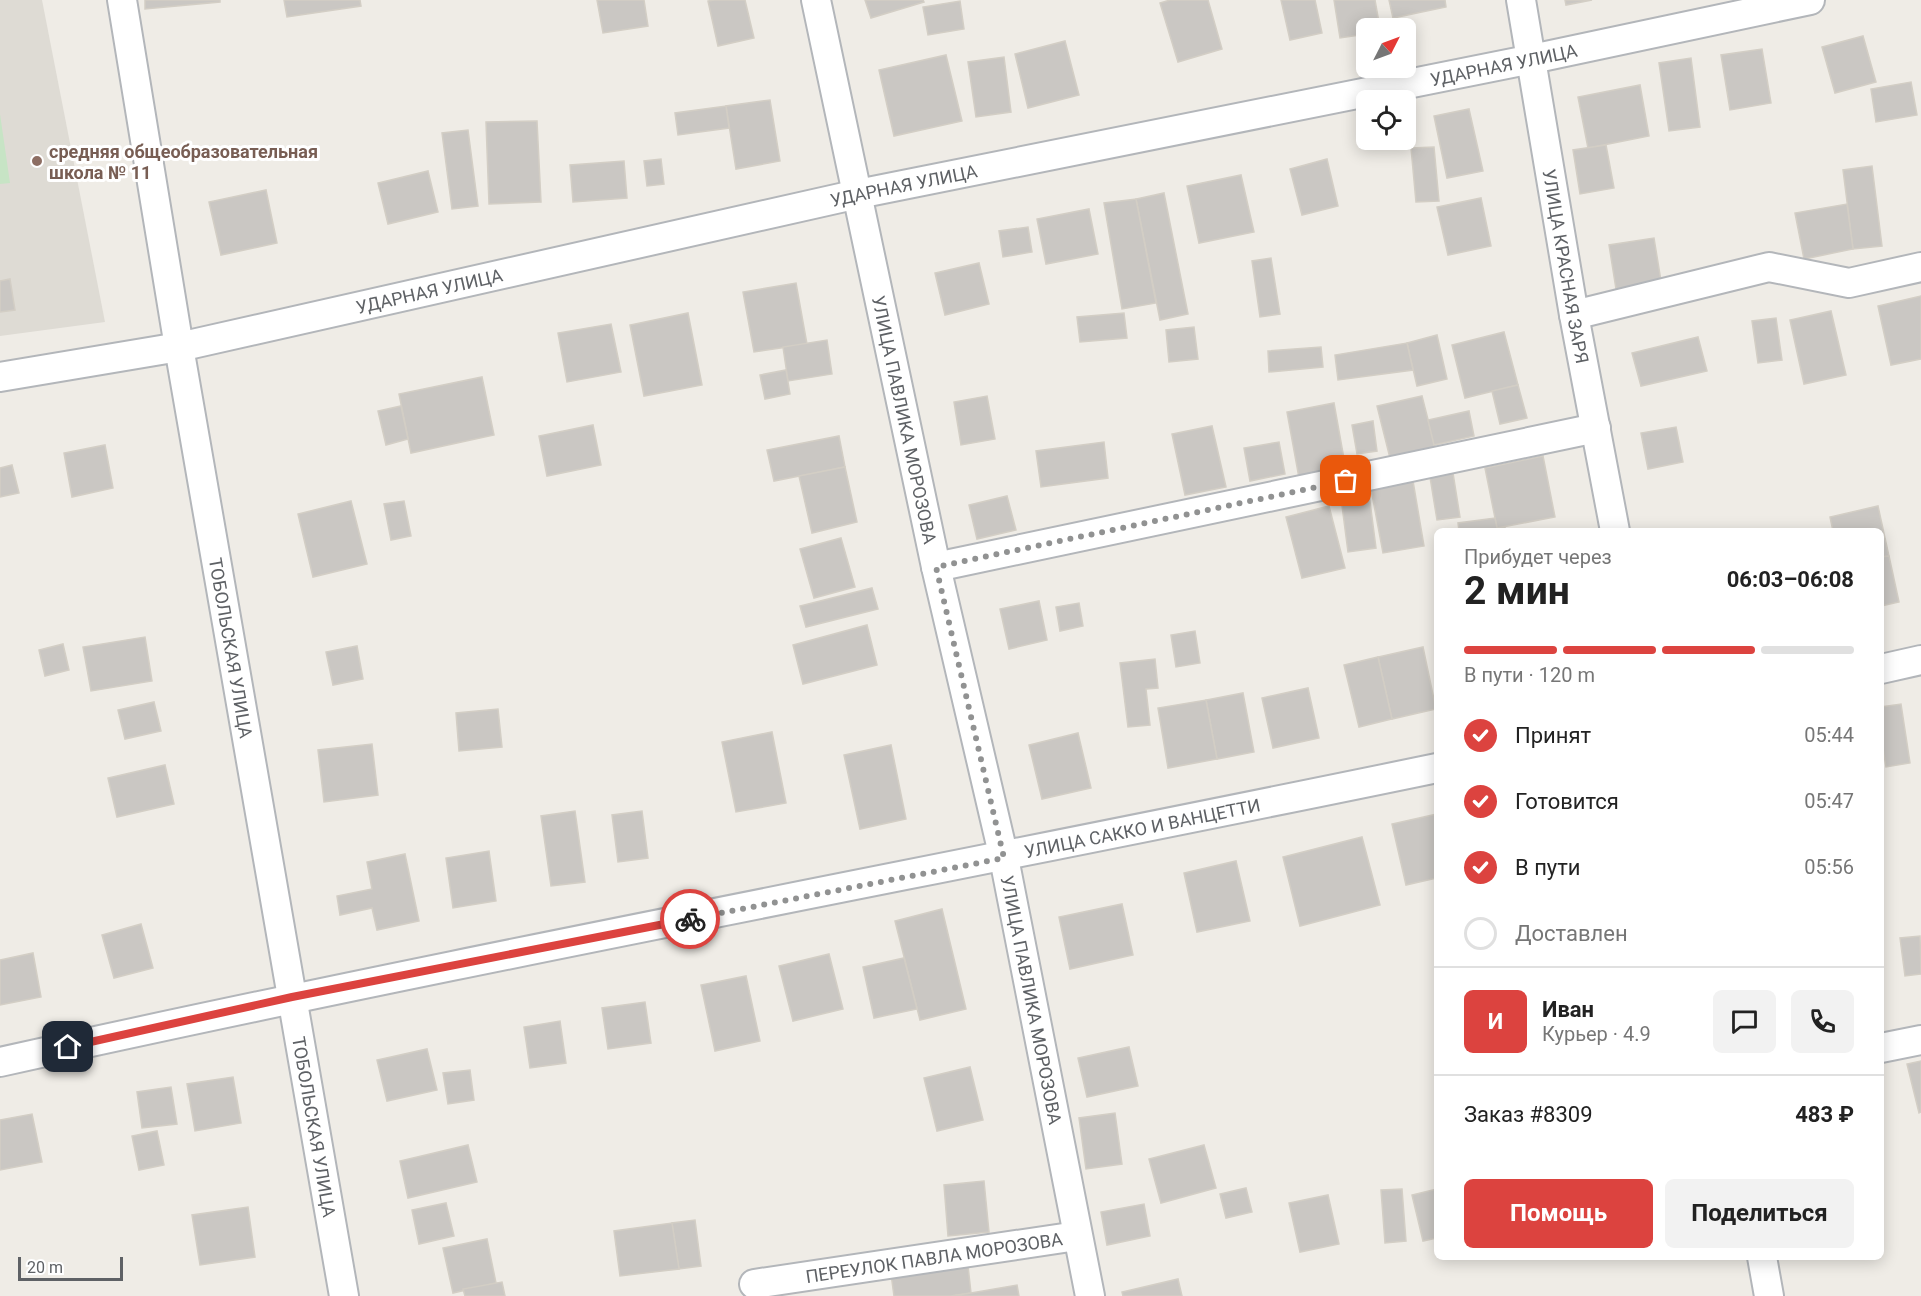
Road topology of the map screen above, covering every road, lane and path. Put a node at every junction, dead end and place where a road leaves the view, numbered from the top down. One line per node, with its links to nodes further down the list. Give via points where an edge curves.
1 (122, 0): 9 (street, ТОБОЛЬСКАЯ УЛИЦА)
2 (816, 0): 6 (street, УЛИЦА ПАВЛИКА МОРОЗОВА)
3 (1521, 0): 5 (street, УЛИЦА КРАСНАЯ ЗАРЯ)
4 (1810, 0): 5 (street, УДАРНАЯ УЛИЦА)
5 (1532, 59): 6 (street, УДАРНАЯ УЛИЦА); 8 (street, УЛИЦА КРАСНАЯ ЗАРЯ)
6 (858, 194): 9 (street, УДАРНАЯ УЛИЦА); 13 (street, УЛИЦА ПАВЛИКА МОРОЗОВА)
7 (1921, 267): 8 (street, via 1849,283 1769,267)
8 (1574, 315): 11 (street, УЛИЦА КРАСНАЯ ЗАРЯ)
9 (179, 347): 10 (street, УДАРНАЯ УЛИЦА); 18 (street, ТОБОЛЬСКАЯ УЛИЦА)
10 (0, 377)
11 (1596, 428): 12 (street, УЛИЦА КРАСНАЯ ЗАРЯ); 13 (street)
12 (1614, 528)
13 (936, 567): 17 (street, УЛИЦА ПАВЛИКА МОРОЗОВА)
14 (1921, 660): 15 (street)
15 (1884, 668)
16 (1434, 769): 17 (street, УЛИЦА САККО И ВАНЦЕТТИ)
17 (1004, 858): 18 (street, УЛИЦА САККО И ВАНЦЕТТИ); 22 (street, УЛИЦА ПАВЛИКА МОРОЗОВА)
18 (292, 997): 21 (street, УЛИЦА САККО И ВАНЦЕТТИ); 25 (street, ТОБОЛЬСКАЯ УЛИЦА)
19 (1921, 1040): 20 (street)
20 (1884, 1047)
21 (0, 1062)
22 (1077, 1236): 24 (street, ПЕРЕУЛОК ПАВЛА МОРОЗОВА); 26 (street, УЛИЦА ПАВЛИКА МОРОЗОВА)
23 (1762, 1260): 27 (street)
24 (754, 1284)
25 (344, 1296)
26 (1090, 1296)
27 (1768, 1296)

